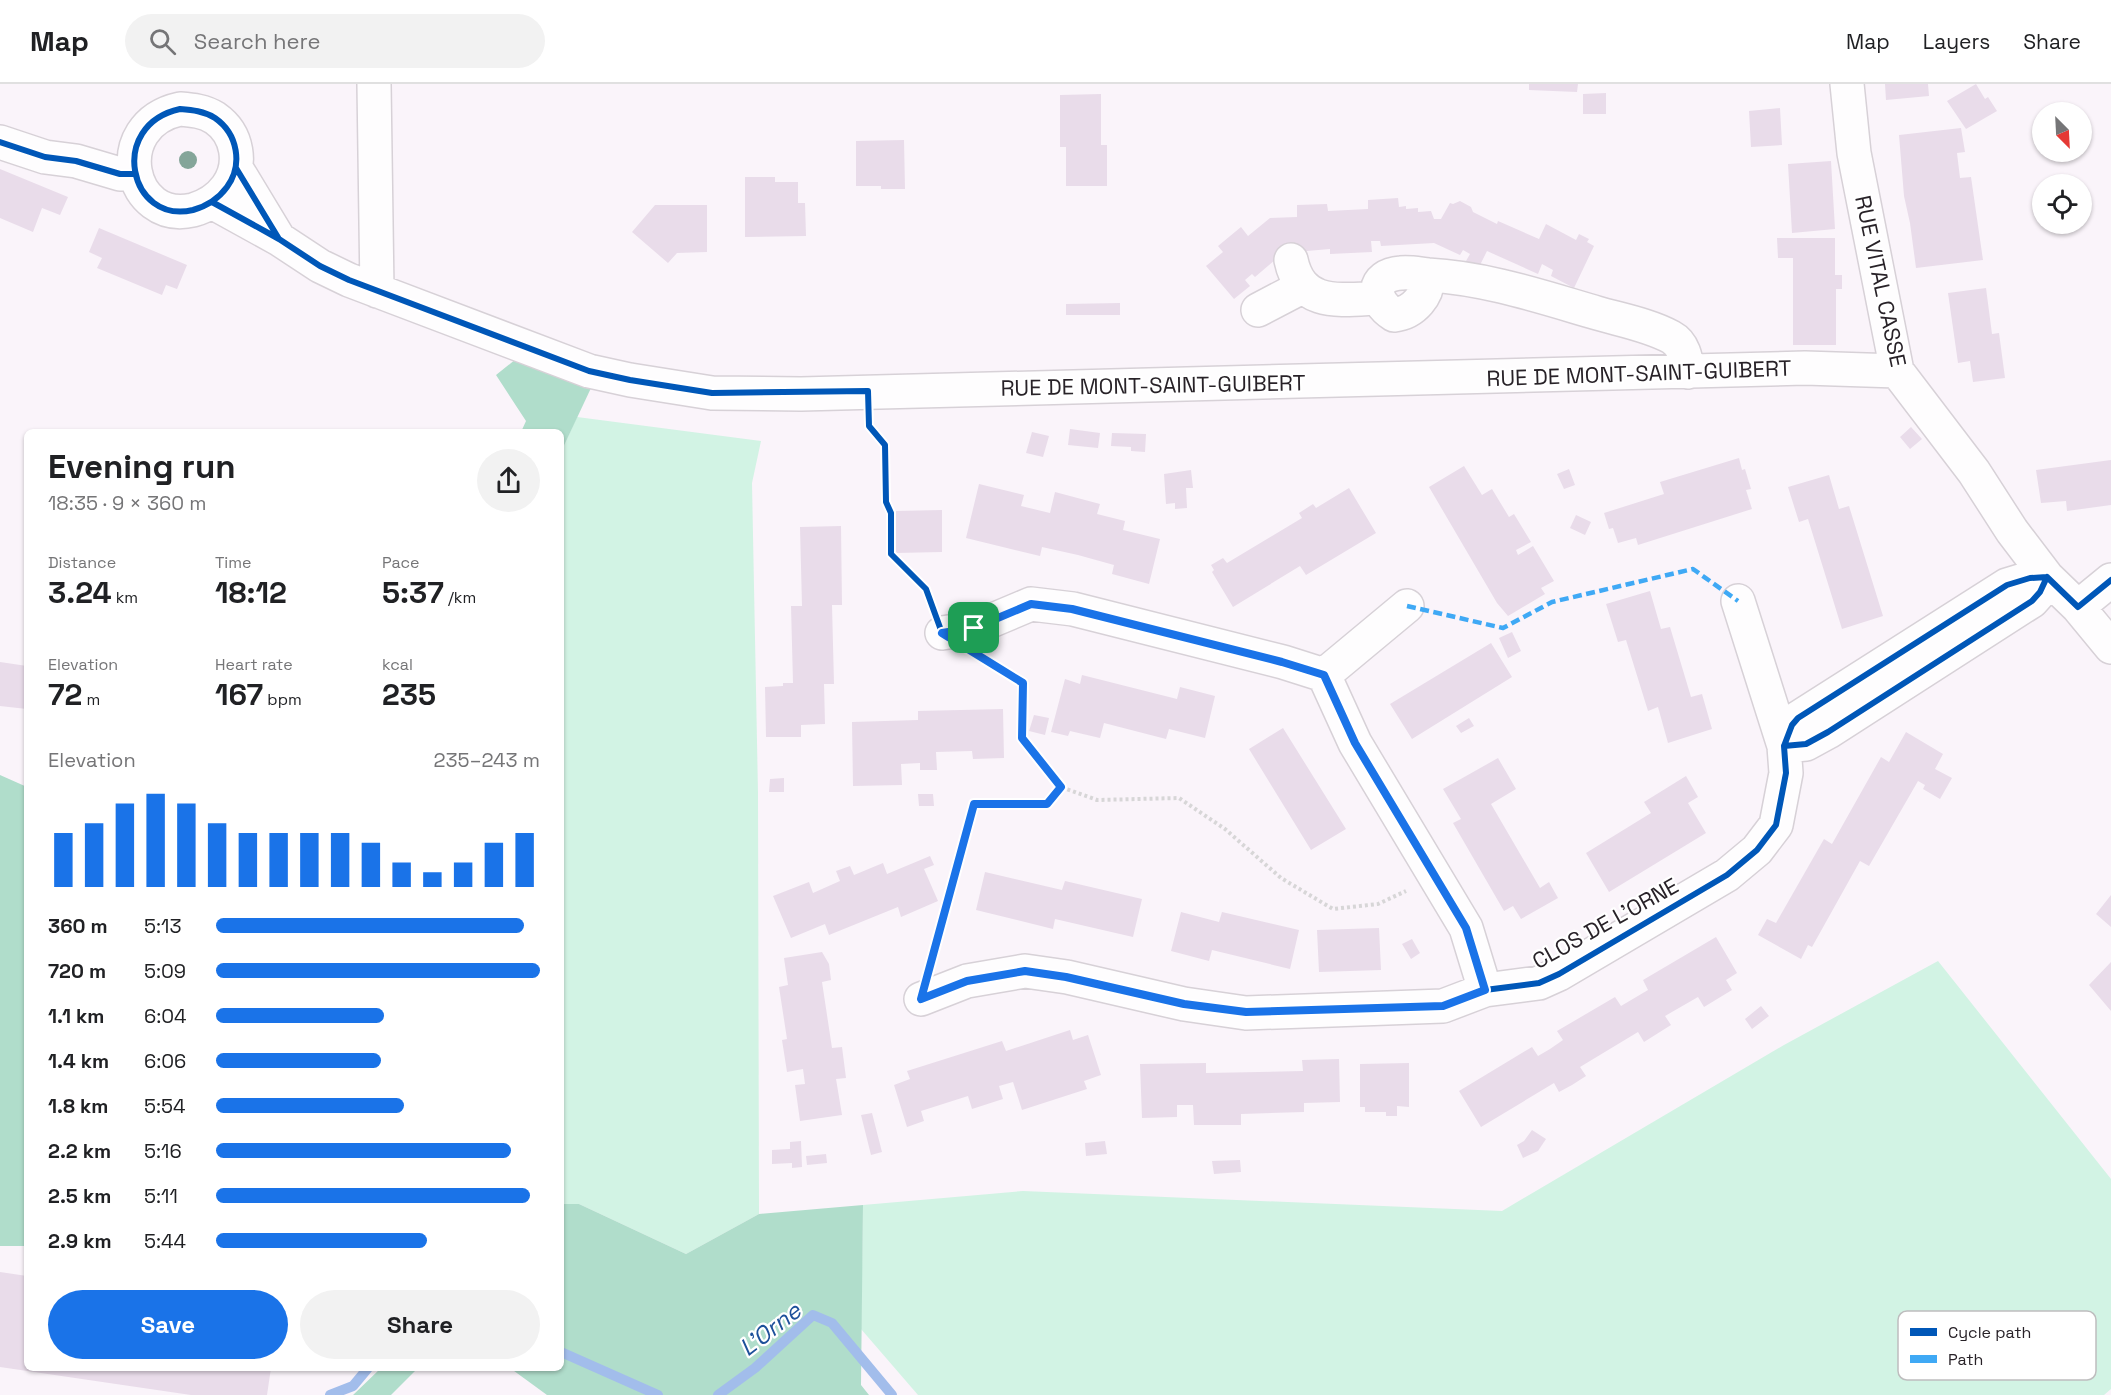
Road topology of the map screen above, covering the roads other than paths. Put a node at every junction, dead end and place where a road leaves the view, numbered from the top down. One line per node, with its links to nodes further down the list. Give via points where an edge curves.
1 (374, 84): 10 (street)
2 (1847, 84): 12 (street, RUE VITAL CASSE, via 1854,153)
3 (137, 140): 5 (street, via 99,149); 6 (street, via 153,120 169,112 198,111 224,126 233,141); 7 (street)
4 (0, 142): 5 (street, via 35,155)
5 (76, 161): 7 (street, via 120,174)
6 (236, 168): 8 (street, via 229,184); 9 (street)
7 (134, 174): 8 (street, via 138,184 163,209 187,211)
8 (212, 202): 9 (street, RUE DE MONT-SAINT-GUIBERT)
9 (279, 239): 10 (street, RUE DE MONT-SAINT-GUIBERT, via 320,266)
10 (377, 291): 13 (street, RUE DE MONT-SAINT-GUIBERT, via 590,371 712,393)
11 (1258, 310): 13 (street, via 1297,274 1316,297 1378,298 1394,315 1404,314 1421,297 1428,284 1427,275 1451,276 1490,283 1671,337 1686,356)
12 (1897, 371): 13 (street, RUE DE MONT-SAINT-GUIBERT, via 1805,368); 14 (street, RUE VITAL CASSE)
13 (1688, 372)
14 (2047, 577): 18 (street, RUE VITAL CASSE); 22 (street, CLOS DE L'ORNE, via 2007,585 1798,718)
15 (2111, 580): 18 (street)
16 (1738, 601): 22 (street, CLOS DE L'ORNE)
17 (1407, 606): 21 (street)
18 (2078, 607): 20 (street, RUE VITAL CASSE)
19 (942, 633): 21 (street, via 974,628 1031,604 1072,609)
20 (2111, 646)
21 (1324, 675): 23 (street, via 1355,743 1466,928)
22 (1784, 746): 23 (street, CLOS DE L'ORNE, via 1786,773 1776,825 1756,850 1727,875 1539,983)
23 (1485, 990): 24 (street, CLOS DE L'ORNE, via 1443,1006 1246,1012 1184,1004 1025,971 967,981)
24 (921, 999)

